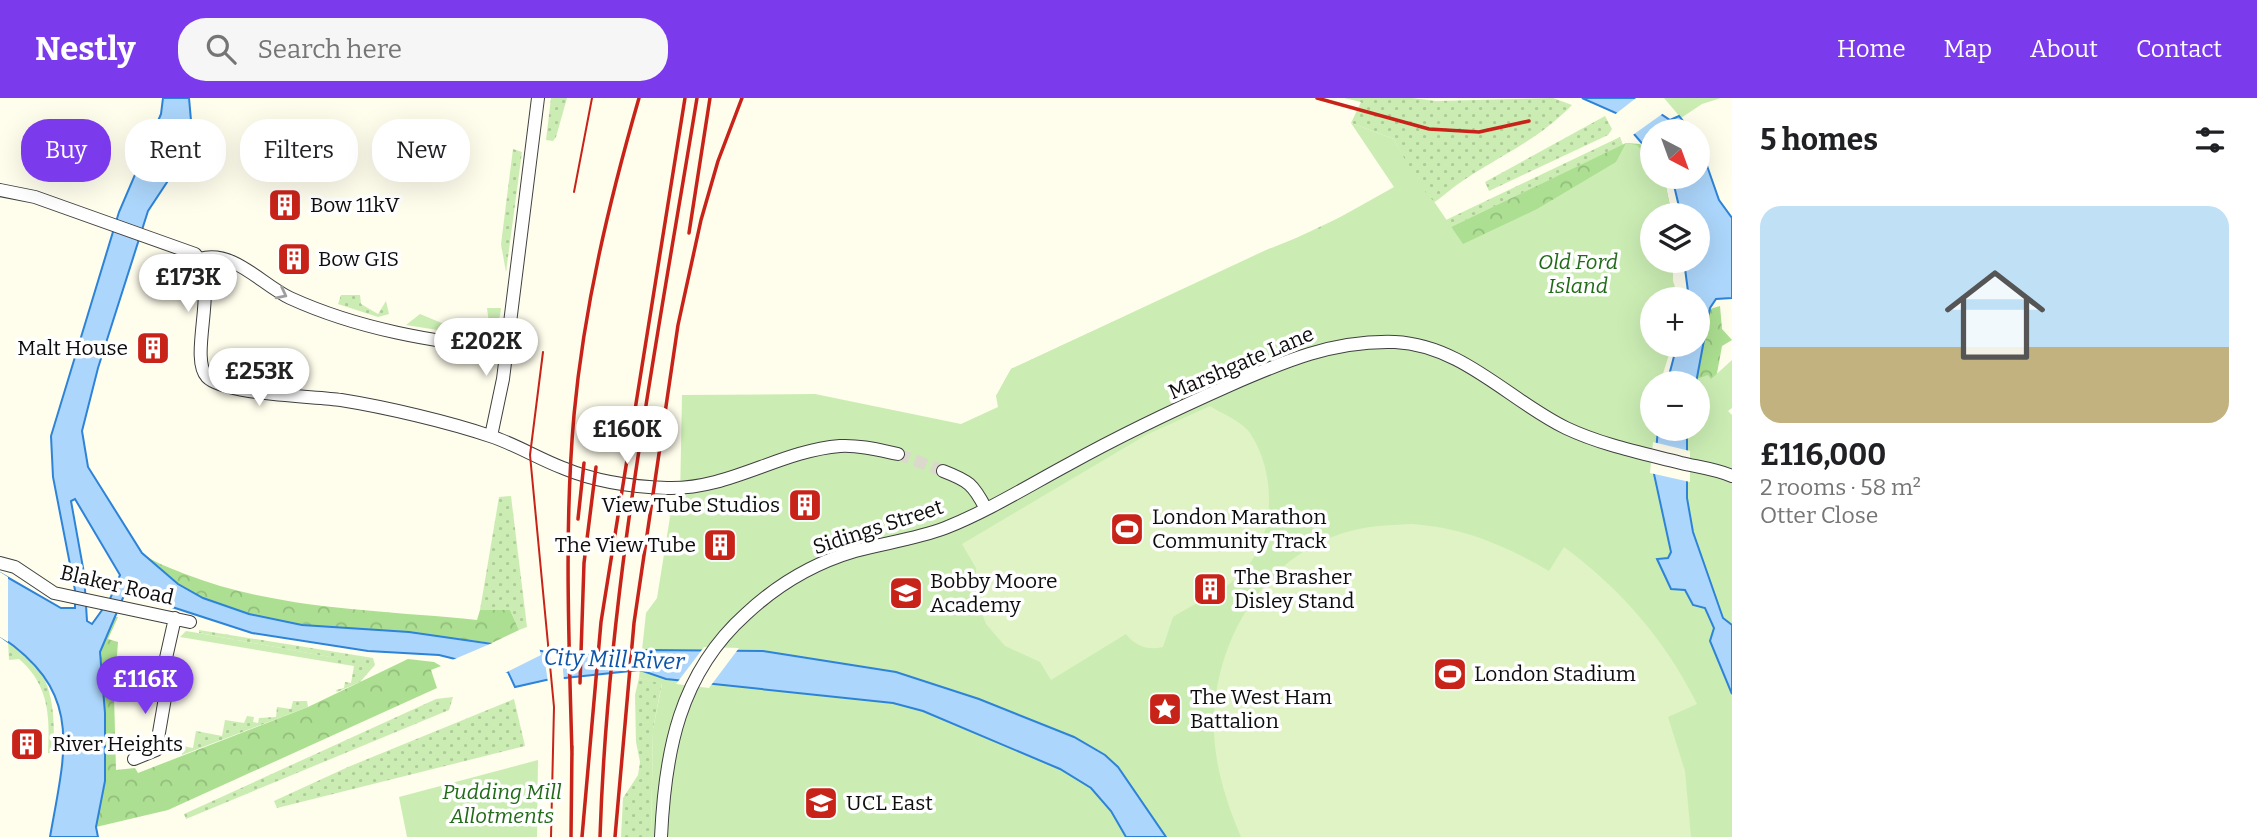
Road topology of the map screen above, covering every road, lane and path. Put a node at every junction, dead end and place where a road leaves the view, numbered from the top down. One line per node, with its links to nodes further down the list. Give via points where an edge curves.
1 (538, 98): 4 (street)
2 (0, 190): 3 (street, via 35,197 188,250)
3 (200, 259): 4 (street, one-way to 4, via 238,265 300,303 391,332 426,341); 5 (street, via 205,307 201,364 211,380 251,390 343,400)
4 (507, 349): 5 (street)
5 (491, 436): 6 (street, via 573,472 665,488 717,484 798,454 841,446)
6 (898, 454)
7 (943, 471): 9 (street, via 975,488)
8 (1732, 476): 9 (street, Marshgate Lane, via 1640,453 1563,427 1477,371 1434,352 1401,342 1355,342 1299,356 1206,396)
9 (986, 509): 16 (street, Sidings Street, via 944,528 817,565 743,616 696,678 672,734)
10 (0, 563): 11 (street, Blaker Road, via 15,567 54,593)
11 (174, 618): 12 (street, Blaker Road); 13 (street)
12 (190, 622)
13 (166, 658)
14 (163, 677): 15 (street, via 166,692 156,750)
15 (134, 759)
16 (662, 837)

